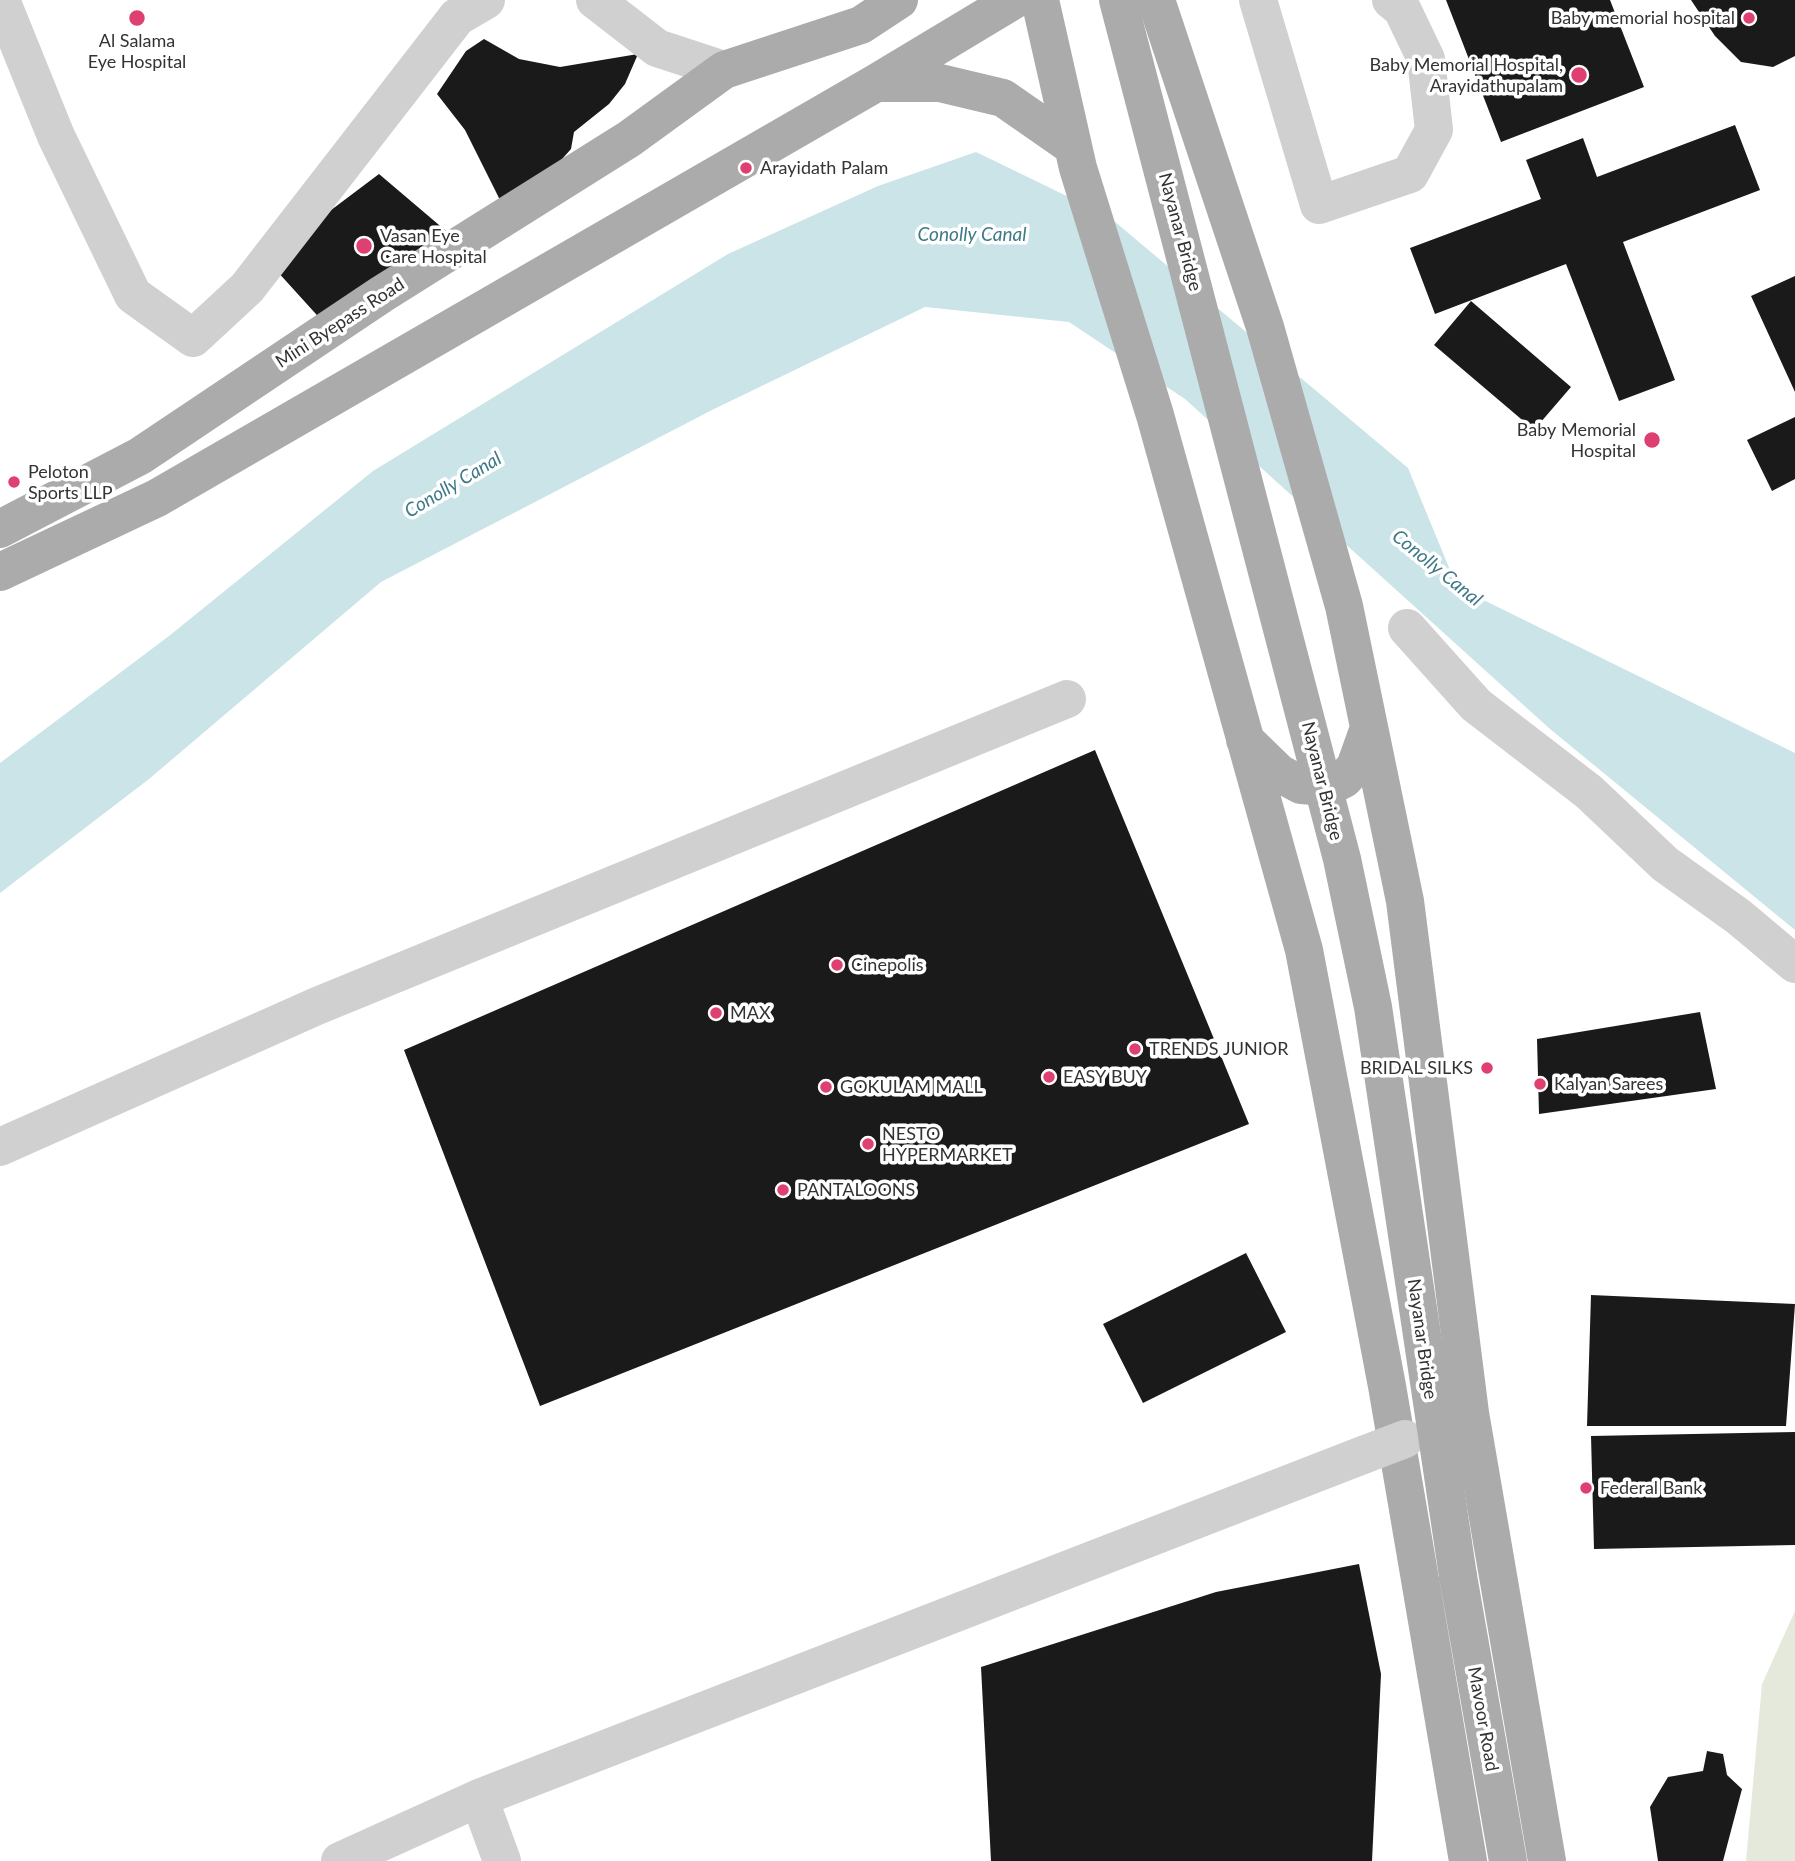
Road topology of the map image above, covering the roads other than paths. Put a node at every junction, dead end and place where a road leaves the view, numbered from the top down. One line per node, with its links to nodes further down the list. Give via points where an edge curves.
1 (1, 0): 2 (street, via 56,136 133,295 193,338 247,288 457,17)
2 (486, 0)
3 (595, 0): 11 (street, via 657,48)
4 (898, 0): 11 (main road, Mini Byepass Road, via 861,26)
5 (1014, 0): 12 (main road)
6 (1040, 0): 13 (main road)
7 (1118, 0): 23 (main road, Nayanar Bridge, bridge, via 1342,859 1373,1007)
8 (1156, 0): 18 (main road, via 1265,327 1343,606)
9 (1258, 0): 10 (street, via 1319,205 1410,174 1434,130 1426,59 1402,9)
10 (1391, 0)
11 (724, 70): 14 (main road, Mini Byepass Road, via 629,139 382,294 140,456)
12 (876, 83): 13 (main road, via 940,83 1003,98); 15 (main road, via 157,498)
13 (1075, 157): 19 (main road, via 1156,415)
14 (0, 529)
15 (0, 572)
16 (1408, 628): 20 (street, via 1476,705 1589,792 1665,863)
17 (1067, 699): 21 (street, via 317,1006)
18 (1369, 728): 19 (main road, via 1355,767 1328,787 1301,785 1279,773); 29 (main road, via 1405,901 1470,1413)
19 (1245, 740): 27 (main road, via 1304,950 1387,1385)
20 (1795, 964)
21 (0, 1147)
22 (1412, 1436): 24 (street, bridge)
23 (1458, 1576): 28 (main road, Mavoor Road)
24 (479, 1798): 25 (street); 26 (street)
25 (340, 1861)
26 (502, 1861)
27 (1468, 1861)
28 (1508, 1861)
29 (1547, 1861)

